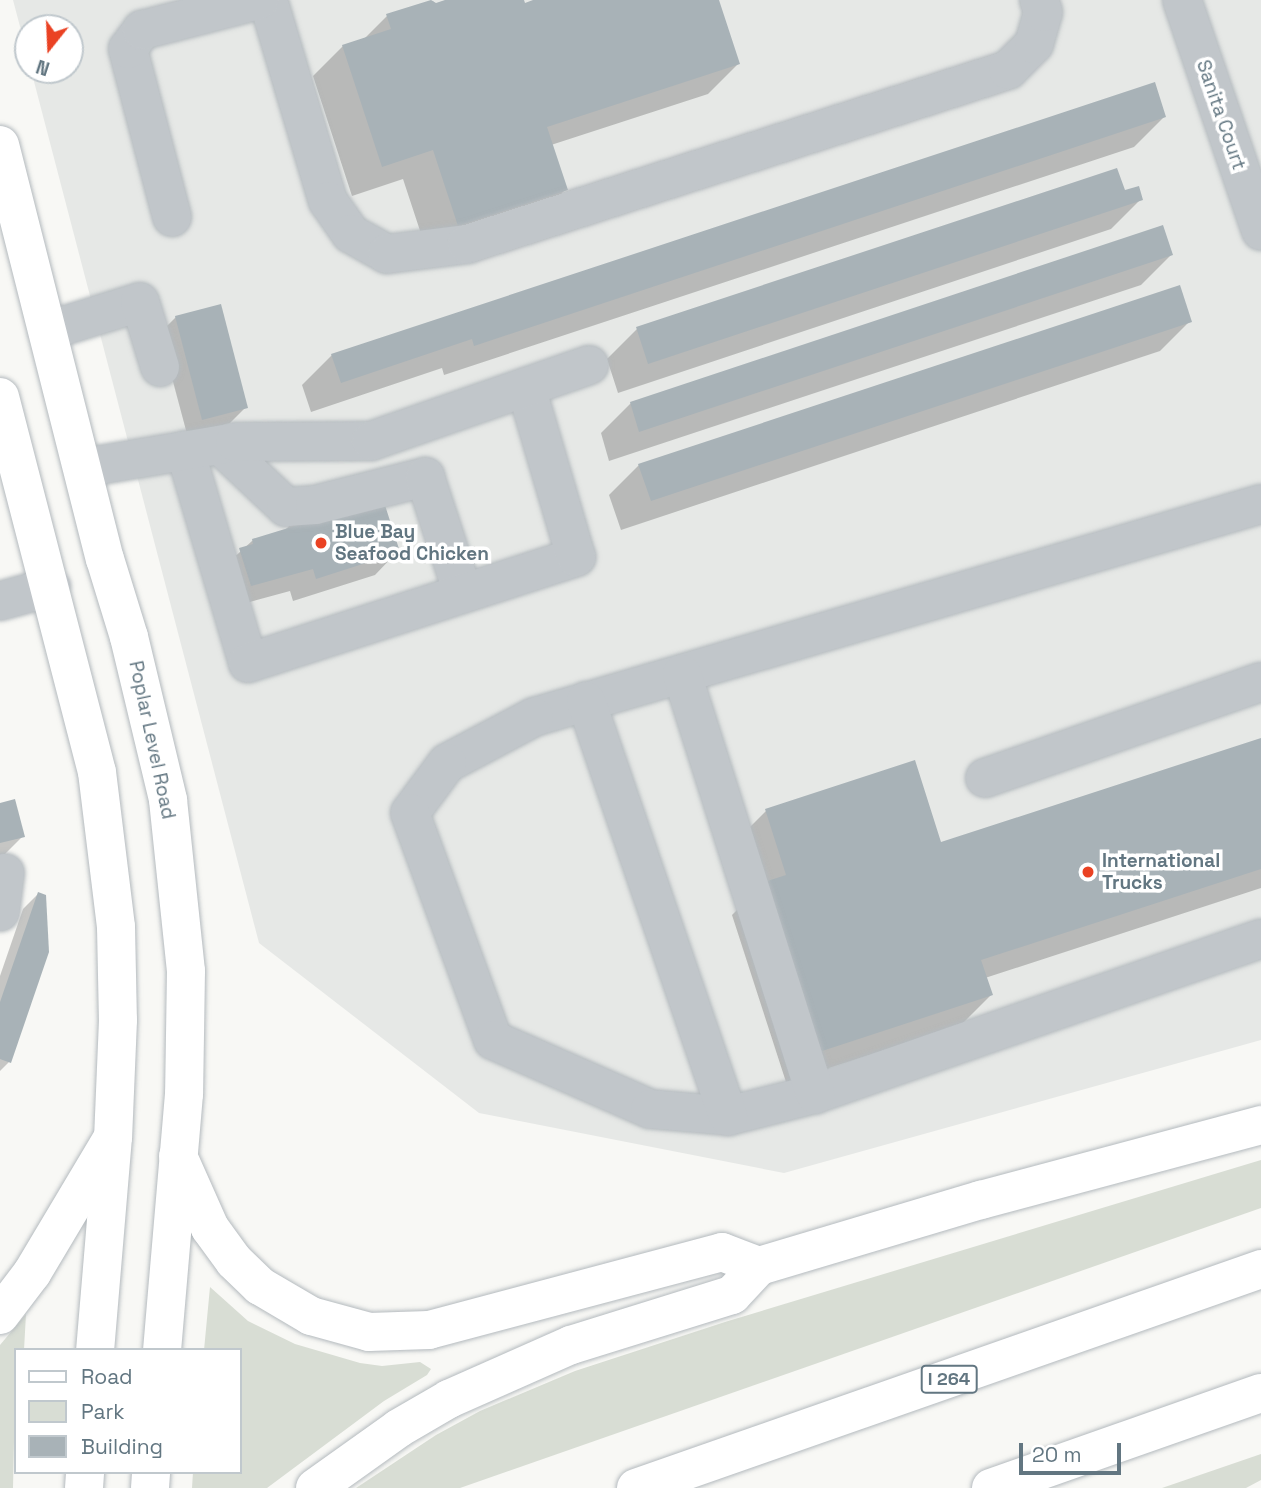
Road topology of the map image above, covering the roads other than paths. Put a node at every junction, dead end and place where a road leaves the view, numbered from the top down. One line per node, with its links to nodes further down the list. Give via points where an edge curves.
1 (259, 0): 5 (street)
2 (268, 0): 3 (street, via 328,201 351,234 387,254 467,244 1008,70 1034,44 1043,12)
3 (1039, 0)
4 (1182, 0): 8 (street, Sanita Court)
5 (195, 8): 7 (street, via 142,30 128,48)
6 (0, 145): 9 (main road, Poplar Level Road)
7 (172, 217)
8 (1261, 231)
9 (47, 331): 11 (street, via 140,302); 15 (main road, Poplar Level Road)
10 (589, 365): 12 (street)
11 (160, 367)
12 (526, 387): 14 (street, via 371,442 235,442); 18 (street, via 576,556)
13 (3, 422): 17 (main road)
14 (202, 448): 15 (street); 18 (street, via 286,507 315,505 425,477); 18 (street, via 248,663)
15 (82, 468): 31 (main road, Poplar Level Road, via 168,800 186,971)
16 (1261, 504): 20 (street)
17 (51, 587): 19 (street); 30 (main road, via 97,772 117,950)
18 (463, 593)
19 (0, 600)
20 (682, 674): 22 (street); 27 (street)
21 (1261, 682): 23 (street)
22 (586, 701): 28 (street); 28 (street, via 534,717 447,763 410,813 494,1040 650,1109)
23 (985, 778)
24 (0, 874): 25 (street, via 5,873)
25 (0, 912)
26 (1261, 939): 27 (street)
27 (816, 1094): 28 (street)
28 (728, 1116)
29 (1261, 1125): 32 (main road, via 981,1200)
30 (113, 1137): 34 (main road, via 32,1273); 35 (main road)
31 (178, 1156): 32 (main road, via 210,1228 260,1286 311,1316 369,1332 429,1331 722,1252); 36 (main road, Poplar Level Road)
32 (759, 1266): 38 (main road, via 732,1295 572,1345 449,1399 398,1428)
33 (1261, 1269): 39 (main road, I 264)
34 (0, 1315)
35 (95, 1348)
36 (162, 1348)
37 (1261, 1393): 40 (main road)
38 (315, 1488)
39 (636, 1488)
40 (991, 1488)

